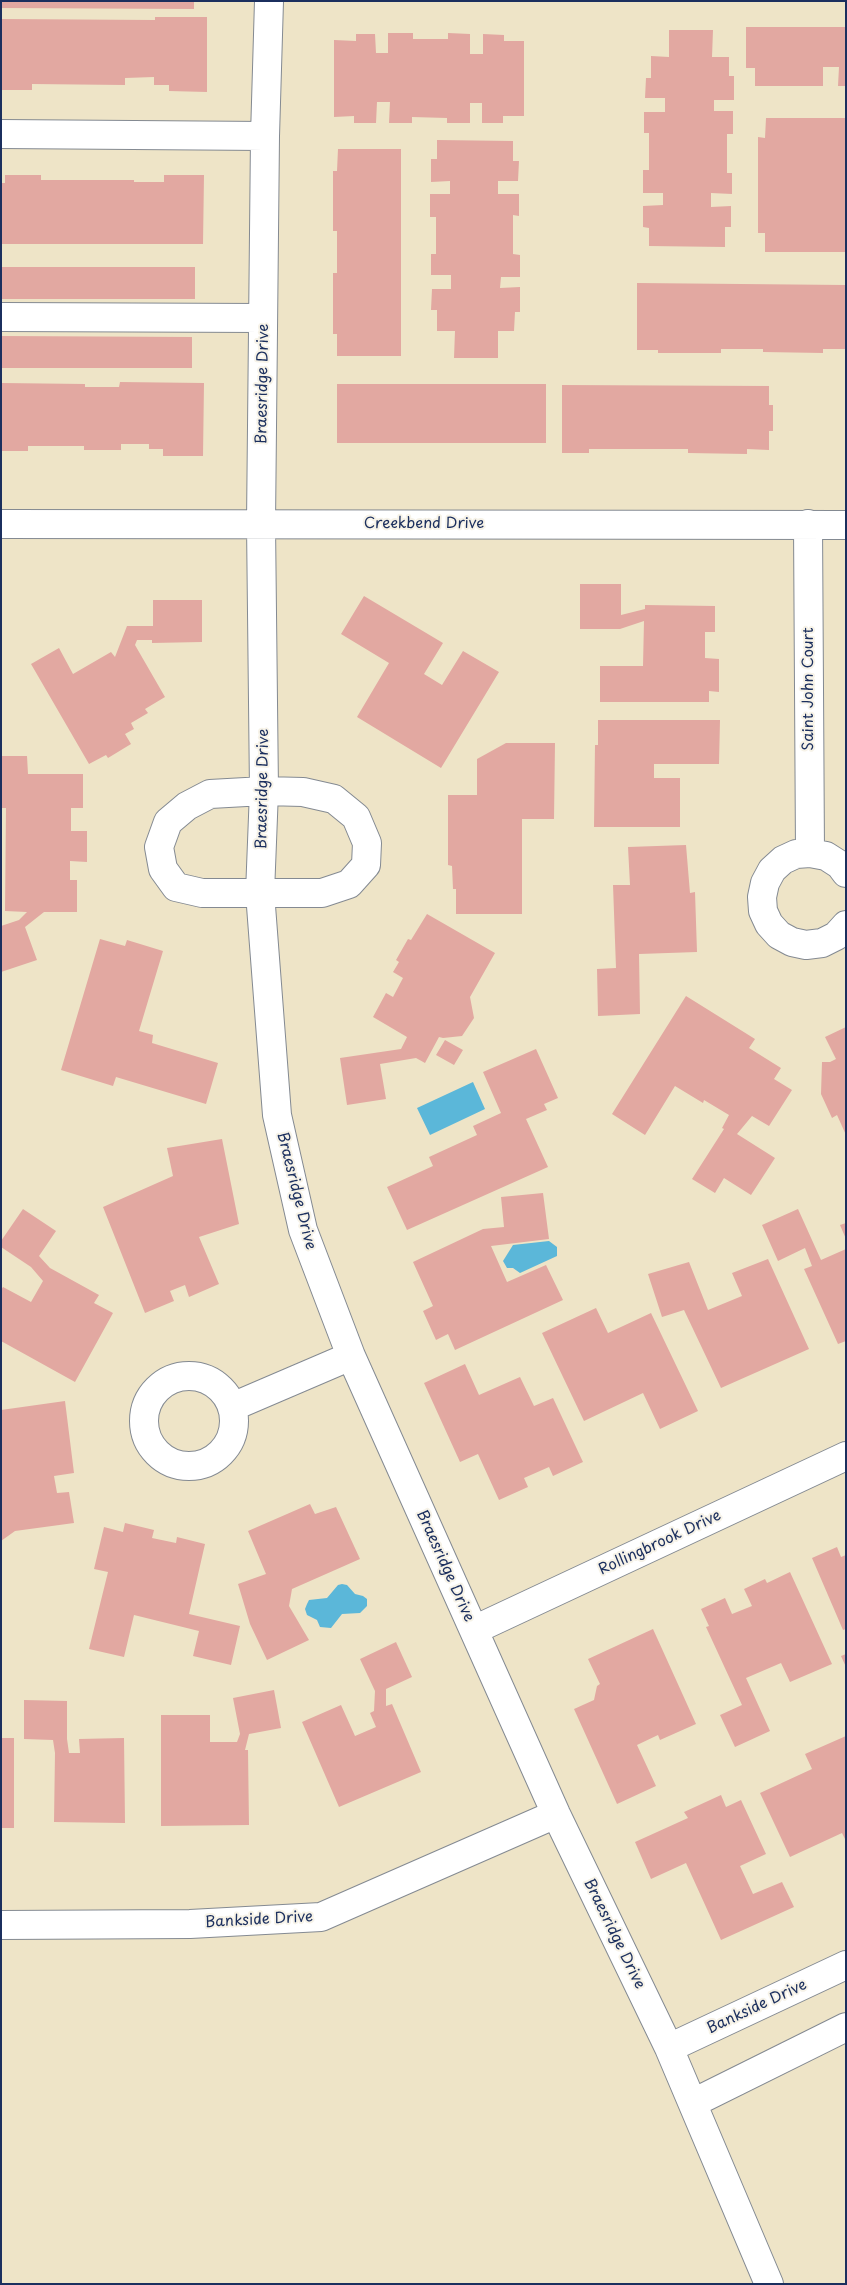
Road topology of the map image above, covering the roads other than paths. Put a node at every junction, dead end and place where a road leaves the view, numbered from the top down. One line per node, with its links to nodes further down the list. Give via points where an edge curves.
1 (268, 1): 3 (street, Braesridge Drive)
2 (1, 134): 3 (street)
3 (265, 136): 5 (street, Braesridge Drive)
4 (1, 318): 5 (street)
5 (263, 318): 7 (street, Braesridge Drive)
6 (1, 524): 7 (street, Creekbend Drive)
7 (261, 524): 8 (street, Creekbend Drive); 10 (street, Braesridge Drive)
8 (808, 524): 9 (street, Creekbend Drive); 11 (street, Saint John Court)
9 (846, 524)
10 (264, 792): 13 (street, Braesridge Drive); 13 (street, via 210,794 187,806 168,822 159,847 163,869 176,887 202,893); 13 (street, via 302,792 334,799 356,817 367,843 366,865 349,884 322,893)
11 (810, 853): 12 (street, via 826,856); 14 (street, via 796,854 783,860 765,882 763,911 769,924 779,935 806,945 822,943 836,936)
12 (846, 873)
13 (260, 893): 15 (street, Braesridge Drive, via 277,1115 303,1230)
14 (846, 925)
15 (351, 1356): 16 (street); 18 (street, Braesridge Drive)
16 (232, 1407)
17 (846, 1456): 18 (street, Rollingbrook Drive)
18 (474, 1630): 19 (street, Braesridge Drive)
19 (556, 1814): 20 (street, Bankside Drive, via 321,1917 190,1924); 23 (street, Braesridge Drive)
20 (1, 1925)
21 (846, 1965): 23 (street, Bankside Drive)
22 (846, 2027): 24 (street)
23 (669, 2048): 24 (street, Braesridge Drive)
24 (693, 2103): 25 (street, Braesridge Drive)
25 (769, 2284)

